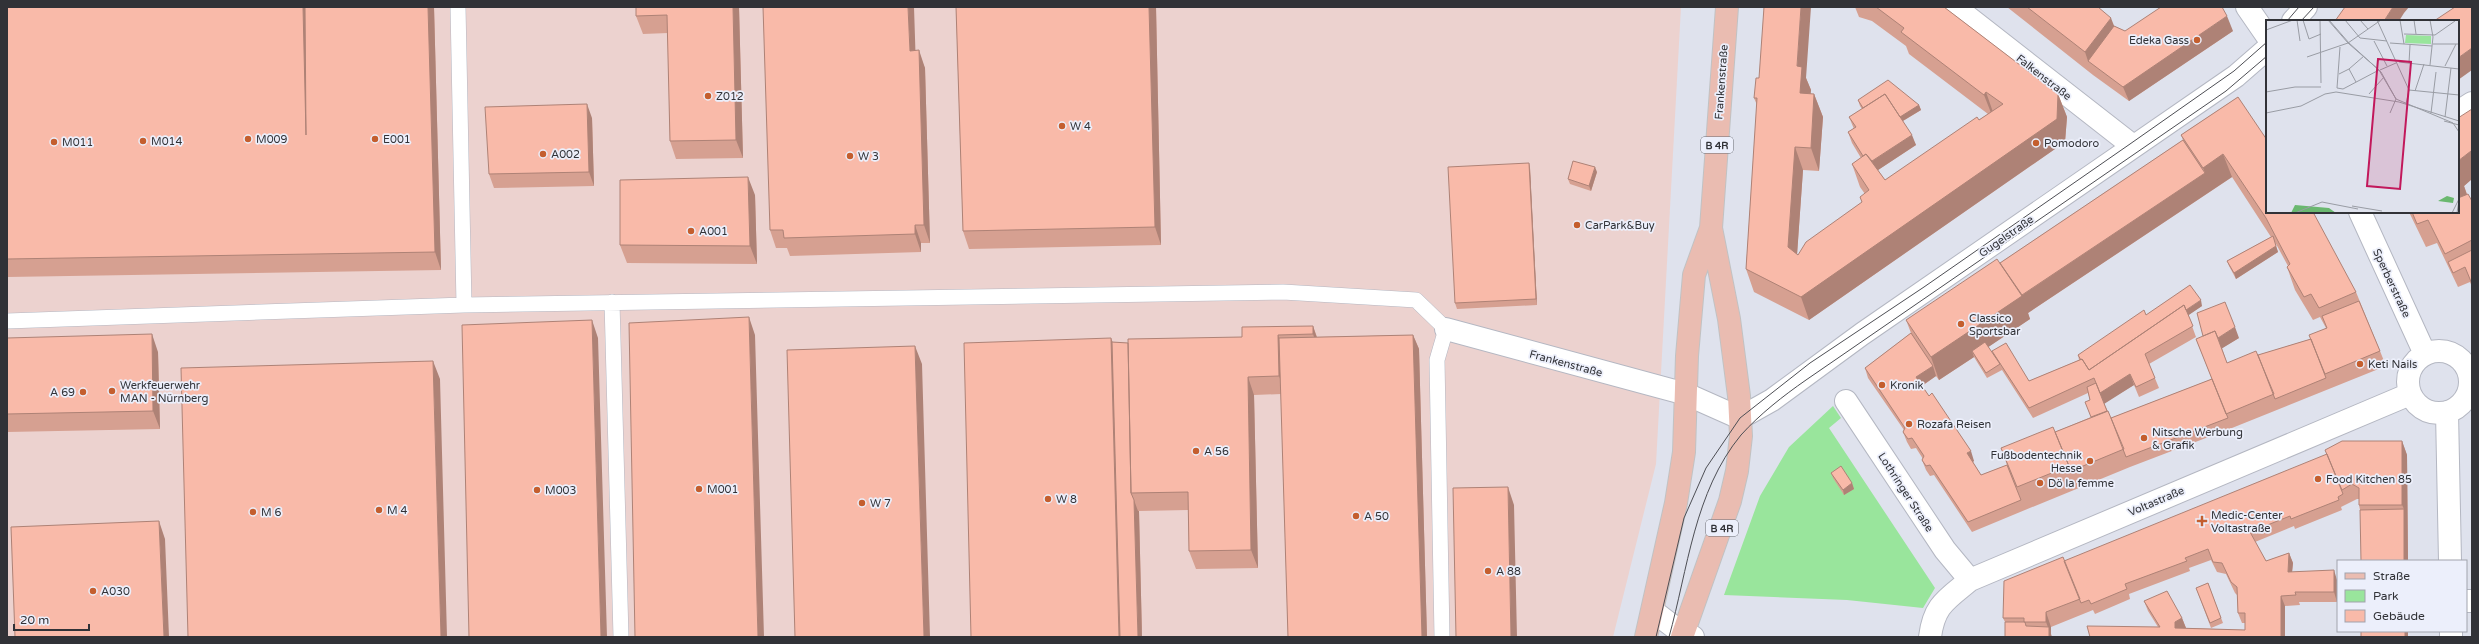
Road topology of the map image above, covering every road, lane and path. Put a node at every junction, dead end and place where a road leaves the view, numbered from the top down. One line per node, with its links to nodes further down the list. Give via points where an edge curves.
1 (458, 7): 15 (lane)
2 (1727, 7): 13 (main road, Frankenstraße / B 4R)
3 (1955, 7): 11 (street, Falkenstraße)
4 (2247, 7): 7 (street)
5 (2306, 7): 6 (street)
6 (2294, 20)
7 (2266, 35)
8 (2264, 60): 11 (street, Gugelstraße)
9 (2472, 102): 10 (street)
10 (2459, 111)
11 (2133, 146): 24 (street, Gugelstraße, via 1862,334 1772,400)
12 (2360, 213): 18 (street, Sperberstraße)
13 (1711, 228): 20 (main road, Frankenstraße / B 4R, via 1694,275); 24 (main road, Frankenstraße / B 4R, via 1729,319)
14 (612, 302): 15 (lane); 17 (lane, via 1283,292 1416,300); 29 (lane)
15 (464, 305): 16 (lane)
16 (7, 321)
17 (1446, 329): 20 (street, Frankenstraße); 30 (lane, via 1437,360)
18 (2425, 354): 19 (street, via 2436,350 2447,352 2459,358); 21 (street, via 2412,365 2408,378)
19 (2470, 372): 23 (street, via 2469,390 2460,405)
20 (1686, 394): 24 (street, Frankenstraße); 27 (main road, Frankenstraße / B 4R, via 1681,478)
21 (2410, 394): 23 (street, via 2422,407 2434,412); 26 (street, Voltastraße)
22 (1846, 401): 26 (street, Lothringer Straße, via 1945,550)
23 (2447, 412): 25 (street)
24 (1740, 418): 28 (main road, Frankenstraße / B 4R, via 1738,466 1730,501)
25 (2450, 560)
26 (1970, 580): 32 (street, Voltastraße, via 1941,604 1932,619)
27 (1653, 611): 28 (street); 31 (main road, Frankenstraße / B 4R)
28 (1686, 636)
29 (621, 637)
30 (1442, 637)
31 (1646, 637)
32 (1930, 637)

